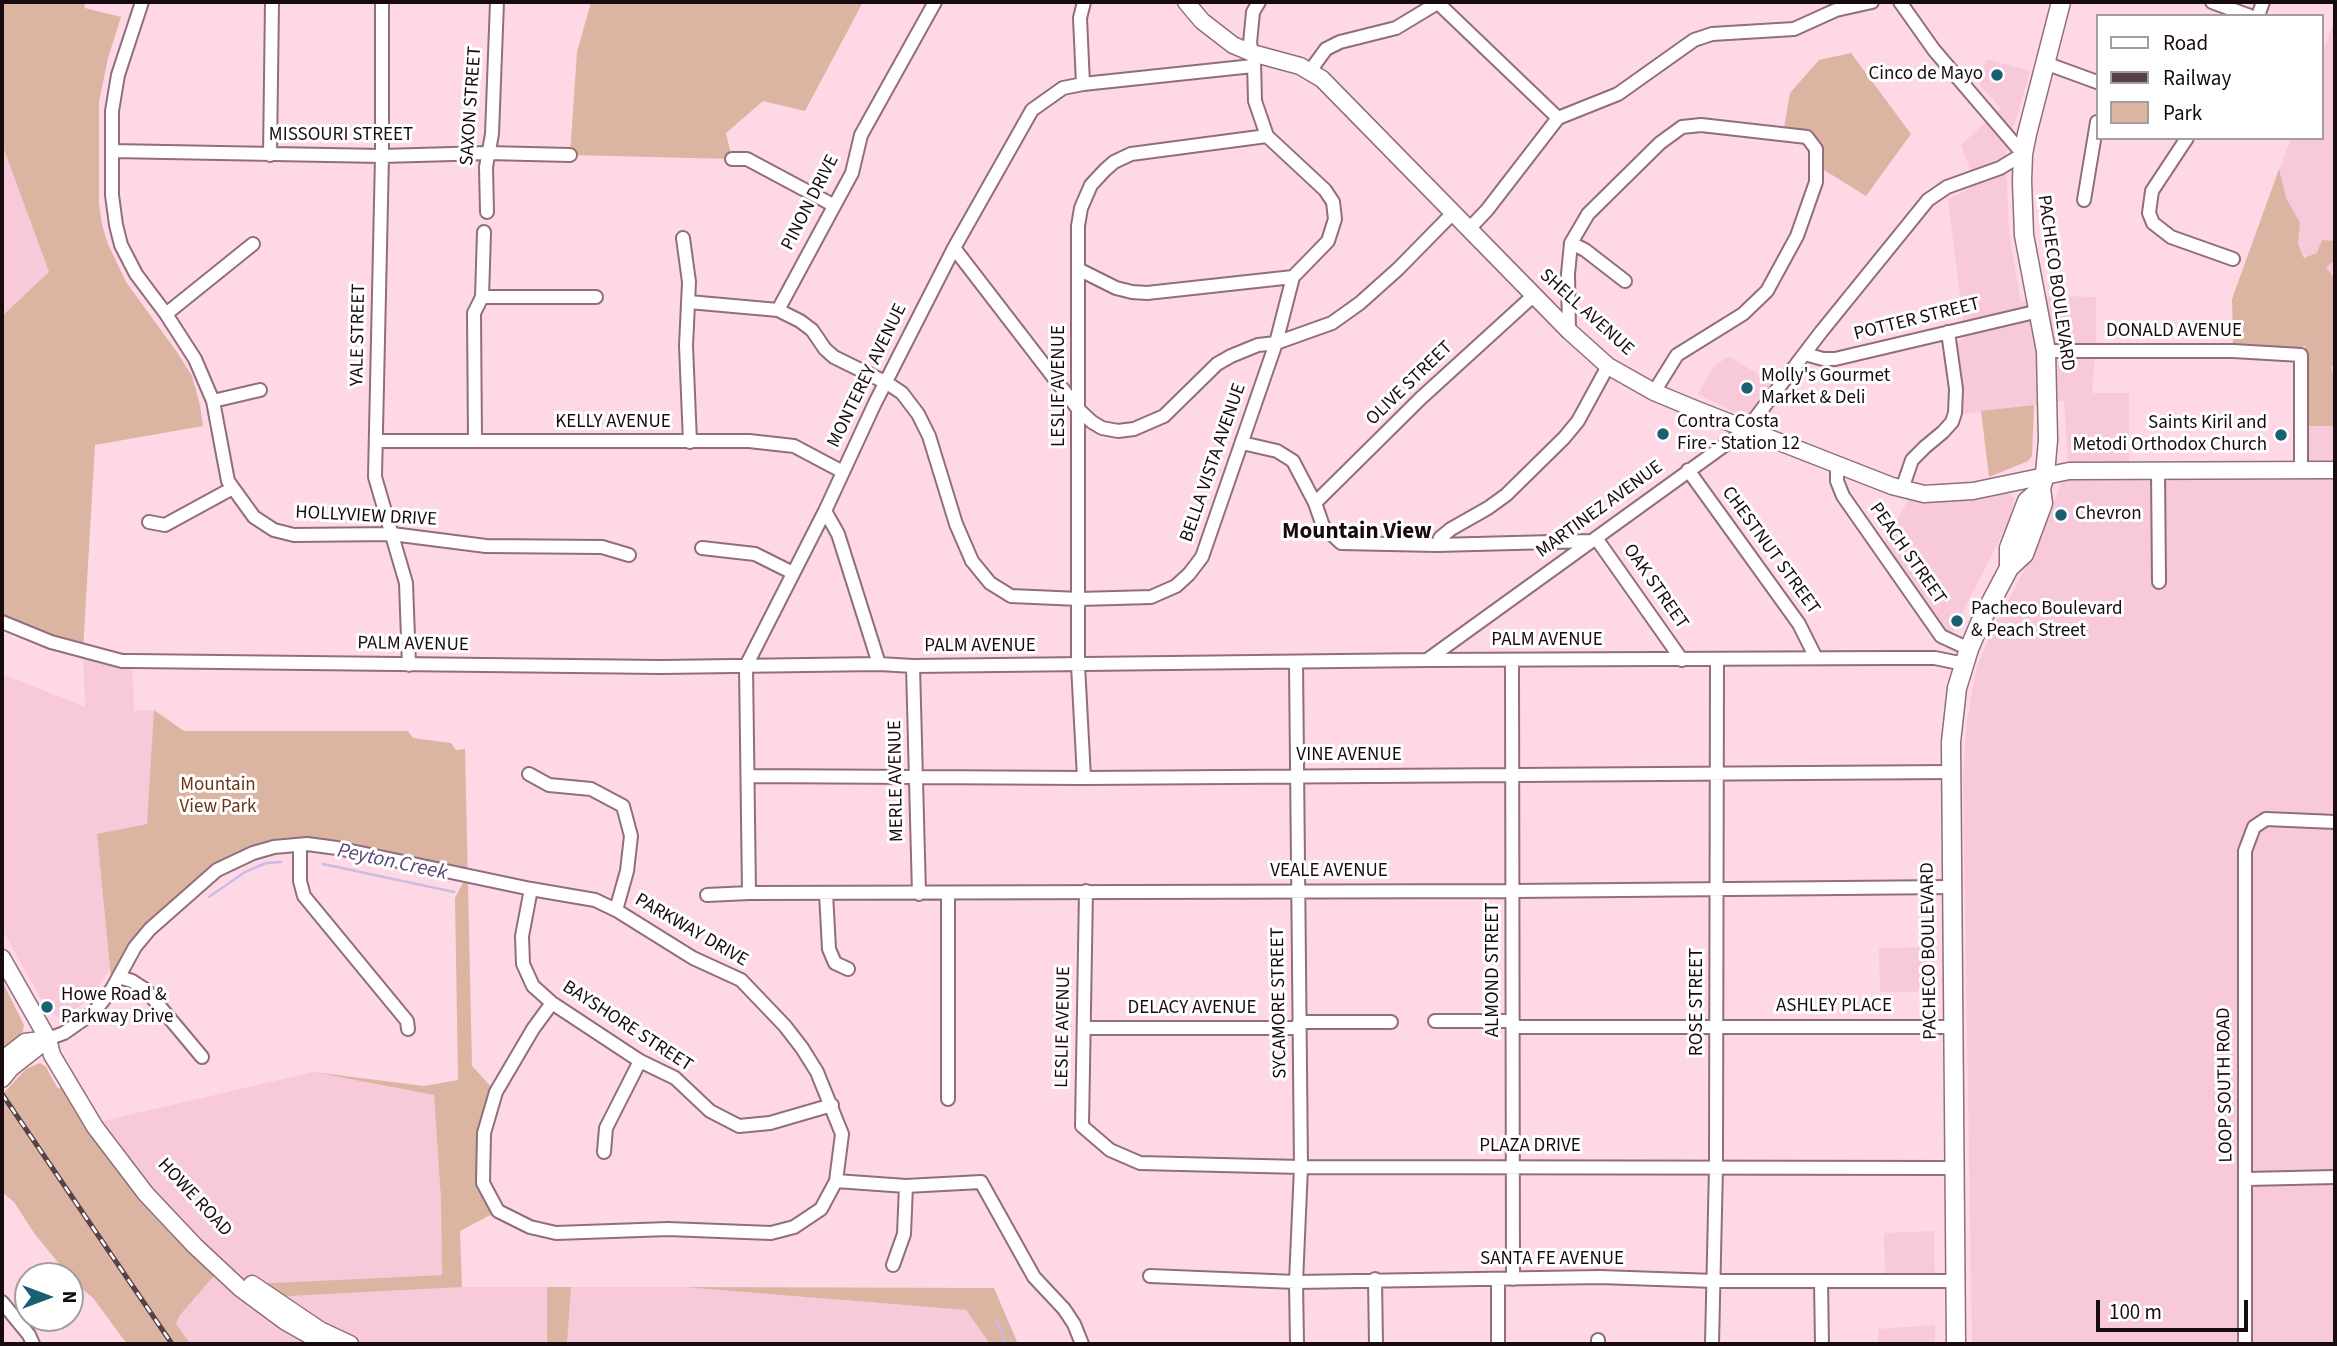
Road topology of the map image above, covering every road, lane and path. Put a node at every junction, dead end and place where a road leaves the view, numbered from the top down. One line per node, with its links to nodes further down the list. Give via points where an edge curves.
1 (142, 2): 24 (street, HOLLYVIEW DRIVE, via 118,75)
2 (272, 2): 27 (street)
3 (382, 2): 29 (street, YALE STREET)
4 (497, 2): 25 (street, SAXON STREET)
5 (935, 2): 32 (street, PINON DRIVE, via 861,135 852,173)
6 (1084, 2): 19 (street, via 1080,18)
7 (1186, 2): 15 (street, SHELL AVENUE, via 1202,21)
8 (1259, 2): 15 (street, BELLA VISTA AVENUE, via 1253,12)
9 (1439, 2): 17 (street, via 1396,28 1340,41 1326,49); 20 (street)
10 (1872, 2): 20 (street, via 1836,10 1794,29 1712,34 1693,40 1618,94)
11 (2061, 2): 16 (main road, PACHECO BOULEVARD)
12 (2212, 2): 14 (street)
13 (1905, 4): 26 (street, via 1934,50)
14 (2245, 14)
15 (1252, 60): 17 (street, SHELL AVENUE); 19 (street, MONTEREY AVENUE); 22 (street, BELLA VISTA AVENUE, via 1255,101)
16 (2045, 63): 18 (street); 26 (main road, PACHECO BOULEVARD)
17 (1310, 71): 34 (street, SHELL AVENUE)
18 (2096, 82)
19 (1083, 84): 40 (street, MONTEREY AVENUE, via 1063,88 1032,110)
20 (1558, 118): 35 (street)
21 (2096, 128): 31 (street)
22 (1267, 136): 42 (street, LESLIE AVENUE, via 1130,154 1114,162 1091,186 1081,208); 43 (street, BELLA VISTA AVENUE, via 1325,190 1335,210 1328,241)
23 (2186, 140): 41 (street, via 2152,191 2149,213 2171,237)
24 (112, 152): 27 (street, MISSOURI STREET); 51 (street, HOLLYVIEW DRIVE, via 112,195 121,245)
25 (488, 153): 28 (street, MISSOURI STREET); 29 (street, MISSOURI STREET); 33 (street, SAXON STREET)
26 (2023, 154): 50 (main road, PACHECO BOULEVARD, via 2021,207); 56 (street, MARTINEZ AVENUE, via 1928,200)
27 (270, 155): 29 (street, MISSOURI STREET)
28 (570, 155)
29 (382, 156): 65 (street, YALE STREET)
30 (732, 159): 32 (street, via 747,159)
31 (2084, 200)
32 (833, 205): 49 (street, PINON DRIVE)
33 (487, 212)
34 (1453, 213): 35 (street, SHELL AVENUE); 54 (street, via 1360,303 1332,323)
35 (1469, 229): 45 (street, SHELL AVENUE)
36 (484, 232): 46 (street)
37 (682, 238): 48 (street)
38 (1571, 243): 44 (street); 52 (street); 60 (street, via 1588,214 1682,127 1701,125 1807,137 1816,149 1816,182 1797,236 1768,291 1743,314 1677,355)
39 (253, 244): 51 (street)
40 (954, 248): 58 (street, MONTEREY AVENUE); 62 (street)
41 (2233, 259)
42 (1080, 270): 43 (street, via 1115,288 1140,293); 62 (street, LESLIE AVENUE)
43 (1293, 277): 54 (street, BELLA VISTA AVENUE)
44 (1625, 281)
45 (1533, 296): 52 (street, SHELL AVENUE); 77 (street, OLIVE STREET)
46 (482, 297): 47 (street); 64 (street, via 474,313)
47 (596, 297)
48 (689, 302): 49 (street); 66 (street)
49 (778, 310): 58 (street, BELLA VISTA AVENUE, via 800,321 834,356)
50 (2039, 311): 53 (street, POTTER STREET); 55 (main road, PACHECO BOULEVARD)
51 (166, 314): 61 (street, HOLLYVIEW DRIVE, via 195,359)
52 (1569, 331): 57 (street, SHELL AVENUE)
53 (1948, 332): 56 (street, POTTER STREET, via 1835,359); 76 (street, via 1955,413 1943,432 1912,460)
54 (1276, 343): 62 (street, via 1258,345 1217,364 1164,416 1135,429 1102,428); 67 (street, BELLA VISTA AVENUE)
55 (2046, 351): 71 (street, DONALD AVENUE, via 2301,355); 74 (main road, PACHECO BOULEVARD, via 2048,440)
56 (1805, 354): 63 (street, MARTINEZ AVENUE)
57 (1608, 366): 60 (street, SHELL AVENUE); 82 (street, via 1578,421 1557,446 1506,495 1451,529)
58 (887, 383): 73 (street, MONTEREY AVENUE); 87 (street, BELLA VISTA AVENUE, via 902,393 918,414 956,524 980,573 1011,596)
59 (260, 390): 61 (street)
60 (1654, 392): 63 (street, SHELL AVENUE)
61 (213, 401): 75 (street, HOLLYVIEW DRIVE)
62 (1078, 409): 87 (street, LESLIE AVENUE)
63 (1748, 429): 68 (street, SHELL AVENUE); 69 (street, MARTINEZ AVENUE)
64 (475, 440): 65 (street, KELLY AVENUE); 66 (street, KELLY AVENUE)
65 (376, 441): 80 (street, YALE STREET, via 375,477)
66 (690, 442): 73 (street, KELLY AVENUE, via 794,446)
67 (1242, 443): 77 (street, OAK STREET, via 1277,451 1293,461); 87 (street, BELLA VISTA AVENUE, via 1202,557 1189,575 1151,597)
68 (1837, 465): 76 (street, SHELL AVENUE); 89 (street, PEACH STREET, via 1843,496 1941,636)
69 (1688, 470): 81 (street, MARTINEZ AVENUE); 90 (street, CHESTNUT STREET, via 1799,624)
70 (2158, 470): 71 (street, SHELL AVENUE); 74 (street, SHELL AVENUE, via 2069,471); 86 (street)
71 (2301, 470): 72 (street, SHELL AVENUE)
72 (2335, 470)
73 (843, 472): 78 (street, MONTEREY AVENUE)
74 (2043, 482): 76 (street, SHELL AVENUE, via 1958,493); 89 (main road, PACHECO BOULEVARD, via 2042,503 2024,554 2009,568)
75 (232, 489): 79 (street, via 165,525); 80 (street, HOLLYVIEW DRIVE, via 254,517 274,530 294,535)
76 (1902, 489)
77 (1315, 503): 82 (street, OAK STREET, via 1323,526 1341,543)
78 (825, 511): 85 (street, MONTEREY AVENUE); 96 (street, via 838,534)
79 (149, 522)
80 (392, 534): 84 (street, HOLLYVIEW DRIVE, via 486,546 602,547); 97 (street, YALE STREET, via 406,583)
81 (1594, 539): 82 (street, OAK STREET); 92 (street, MARTINEZ AVENUE); 94 (street, OAK STREET)
82 (1437, 545)
83 (702, 548): 85 (street, via 755,554)
84 (629, 555)
85 (793, 573): 99 (street, MONTEREY AVENUE)
86 (2159, 582)
87 (1079, 599): 98 (street, LESLIE AVENUE)
88 (2, 622): 97 (street, PALM AVENUE, via 51,642 122,661)
89 (1966, 656): 90 (street, PALM AVENUE); 101 (main road, PACHECO BOULEVARD, via 1953,715)
90 (1816, 658): 91 (street, PALM AVENUE)
91 (1717, 659): 94 (street, PALM AVENUE); 102 (street, ROSE STREET)
92 (1427, 660): 93 (street, PALM AVENUE); 95 (street, PALM AVENUE)
93 (1512, 660): 94 (street, PALM AVENUE); 104 (street, ALMOND STREET)
94 (1682, 660)
95 (1296, 662): 98 (street, PALM AVENUE); 106 (street, SYCAMORE STREET)
96 (879, 664): 99 (street, PALM AVENUE); 100 (street, PALM AVENUE)
97 (409, 665): 99 (street, PALM AVENUE)
98 (1078, 665): 100 (street, PALM AVENUE); 108 (street, LESLIE AVENUE)
99 (746, 666): 105 (street, MONTEREY AVENUE)
100 (913, 667): 107 (street, MERLE AVENUE)
101 (1950, 772): 102 (street, VINE AVENUE); 111 (main road, PACHECO BOULEVARD)
102 (1717, 773): 104 (street, VINE AVENUE); 113 (street, ROSE STREET)
103 (528, 774): 122 (street, via 549,785 591,789 623,806 631,836)
104 (1513, 774): 106 (street, VINE AVENUE); 116 (street, ALMOND STREET)
105 (749, 776): 107 (street, VINE AVENUE); 117 (street, MONTEREY AVENUE)
106 (1296, 776): 108 (street, VINE AVENUE); 115 (street, SYCAMORE STREET)
107 (916, 777): 108 (street, VINE AVENUE); 120 (street, MERLE AVENUE)
108 (1084, 778)
109 (2335, 822): 149 (street, LOOP SOUTH ROAD, via 2266,819 2254,827 2245,851)
110 (300, 845): 112 (street, PARKWAY DRIVE, via 337,848); 125 (street, PARKWAY DRIVE, via 253,853 218,870 150,929); 134 (street, via 304,896 407,1021)
111 (1951, 887): 113 (street, VEALE AVENUE); 132 (main road, PACHECO BOULEVARD)
112 (531, 889): 122 (street, PARKWAY DRIVE, via 595,900); 126 (street, BAYSHORE STREET, via 522,936 523,964 533,986)
113 (1718, 889): 116 (street, VEALE AVENUE); 131 (street, ROSE STREET)
114 (1086, 891): 115 (street, VEALE AVENUE); 118 (street, VEALE AVENUE); 133 (street, LESLIE AVENUE)
115 (1298, 891): 116 (street, VEALE AVENUE); 130 (street, SYCAMORE STREET)
116 (1513, 891): 129 (street, ALMOND STREET)
117 (749, 892): 119 (street, VEALE AVENUE); 121 (street, VEALE AVENUE)
118 (948, 892): 120 (street, VEALE AVENUE); 140 (street)
119 (826, 893): 120 (street, VEALE AVENUE); 124 (street, via 829,949 835,963)
120 (919, 894)
121 (707, 895)
122 (616, 910): 141 (street, PARKWAY DRIVE, via 693,958 741,980 802,1048)
123 (2, 958): 135 (street, HOWE ROAD)
124 (848, 969)
125 (119, 977): 135 (street, PARKWAY DRIVE, via 94,1012); 136 (street, via 146,990)
126 (552, 1003): 138 (street, BAYSHORE STREET); 150 (street, PARKWAY DRIVE, via 496,1092 484,1133 482,1183 498,1211 530,1227 556,1233 668,1229 771,1233 794,1227 821,1209)
127 (1435, 1021): 129 (street)
128 (1391, 1022): 130 (street, DELACY AVENUE)
129 (1513, 1024): 131 (street); 144 (street, ALMOND STREET)
130 (1299, 1025): 133 (street, DELACY AVENUE); 145 (street, SYCAMORE STREET)
131 (1717, 1026): 132 (street, ASHLEY PLACE); 146 (street, ROSE STREET)
132 (1952, 1027): 147 (main road, PACHECO BOULEVARD)
133 (1084, 1028): 142 (street, LESLIE AVENUE, via 1082,1126)
134 (408, 1029)
135 (48, 1039): 137 (street, via 25,1042); 139 (street); 163 (street, HOWE ROAD, via 52,1055 95,1127 146,1194 240,1288); 164 (street, HOWE ROAD, via 61,1051 130,1158 202,1241 251,1284 320,1330)
136 (202, 1058)
137 (2, 1060)
138 (640, 1061): 141 (street, BAYSHORE STREET, via 675,1078 710,1111 739,1126 770,1123); 143 (street, via 606,1128)
139 (2, 1079)
140 (948, 1099)
141 (832, 1105): 150 (street, PARKWAY DRIVE, via 842,1134)
142 (1110, 1150): 145 (street, PLAZA DRIVE, via 1140,1163)
143 (604, 1152)
144 (1513, 1166): 145 (street, PLAZA DRIVE); 146 (street, PLAZA DRIVE); 156 (street, ALMOND STREET)
145 (1301, 1167): 160 (street, SYCAMORE STREET)
146 (1716, 1167): 147 (street, PLAZA DRIVE); 157 (street, ROSE STREET)
147 (1953, 1168): 159 (main road, PACHECO BOULEVARD)
148 (2335, 1177): 149 (street)
149 (2246, 1179): 172 (street, LOOP SOUTH ROAD)
150 (836, 1181): 151 (street)
151 (906, 1186): 152 (street, via 904,1234); 165 (street, via 981,1182 1034,1277 1064,1309)
152 (893, 1265)
153 (1150, 1276): 160 (street, SANTA FE AVENUE)
154 (1375, 1279): 155 (street, SANTA FE AVENUE); 160 (street, SANTA FE AVENUE); 167 (street)
155 (1498, 1279): 156 (street, SANTA FE AVENUE); 168 (street)
156 (1513, 1279): 157 (street, SANTA FE AVENUE)
157 (1715, 1281): 158 (street, SANTA FE AVENUE); 169 (street, ROSE STREET)
158 (1821, 1281): 159 (street, SANTA FE AVENUE); 170 (street)
159 (1954, 1281): 171 (main road, PACHECO BOULEVARD)
160 (1296, 1282): 166 (street, SYCAMORE STREET)
161 (2, 1302): 162 (street)
162 (33, 1344)
163 (325, 1344)
164 (350, 1344)
165 (1082, 1344)
166 (1297, 1344)
167 (1376, 1344)
168 (1498, 1344)
169 (1712, 1344)
170 (1822, 1344)
171 (1956, 1344)
172 (2245, 1344)

